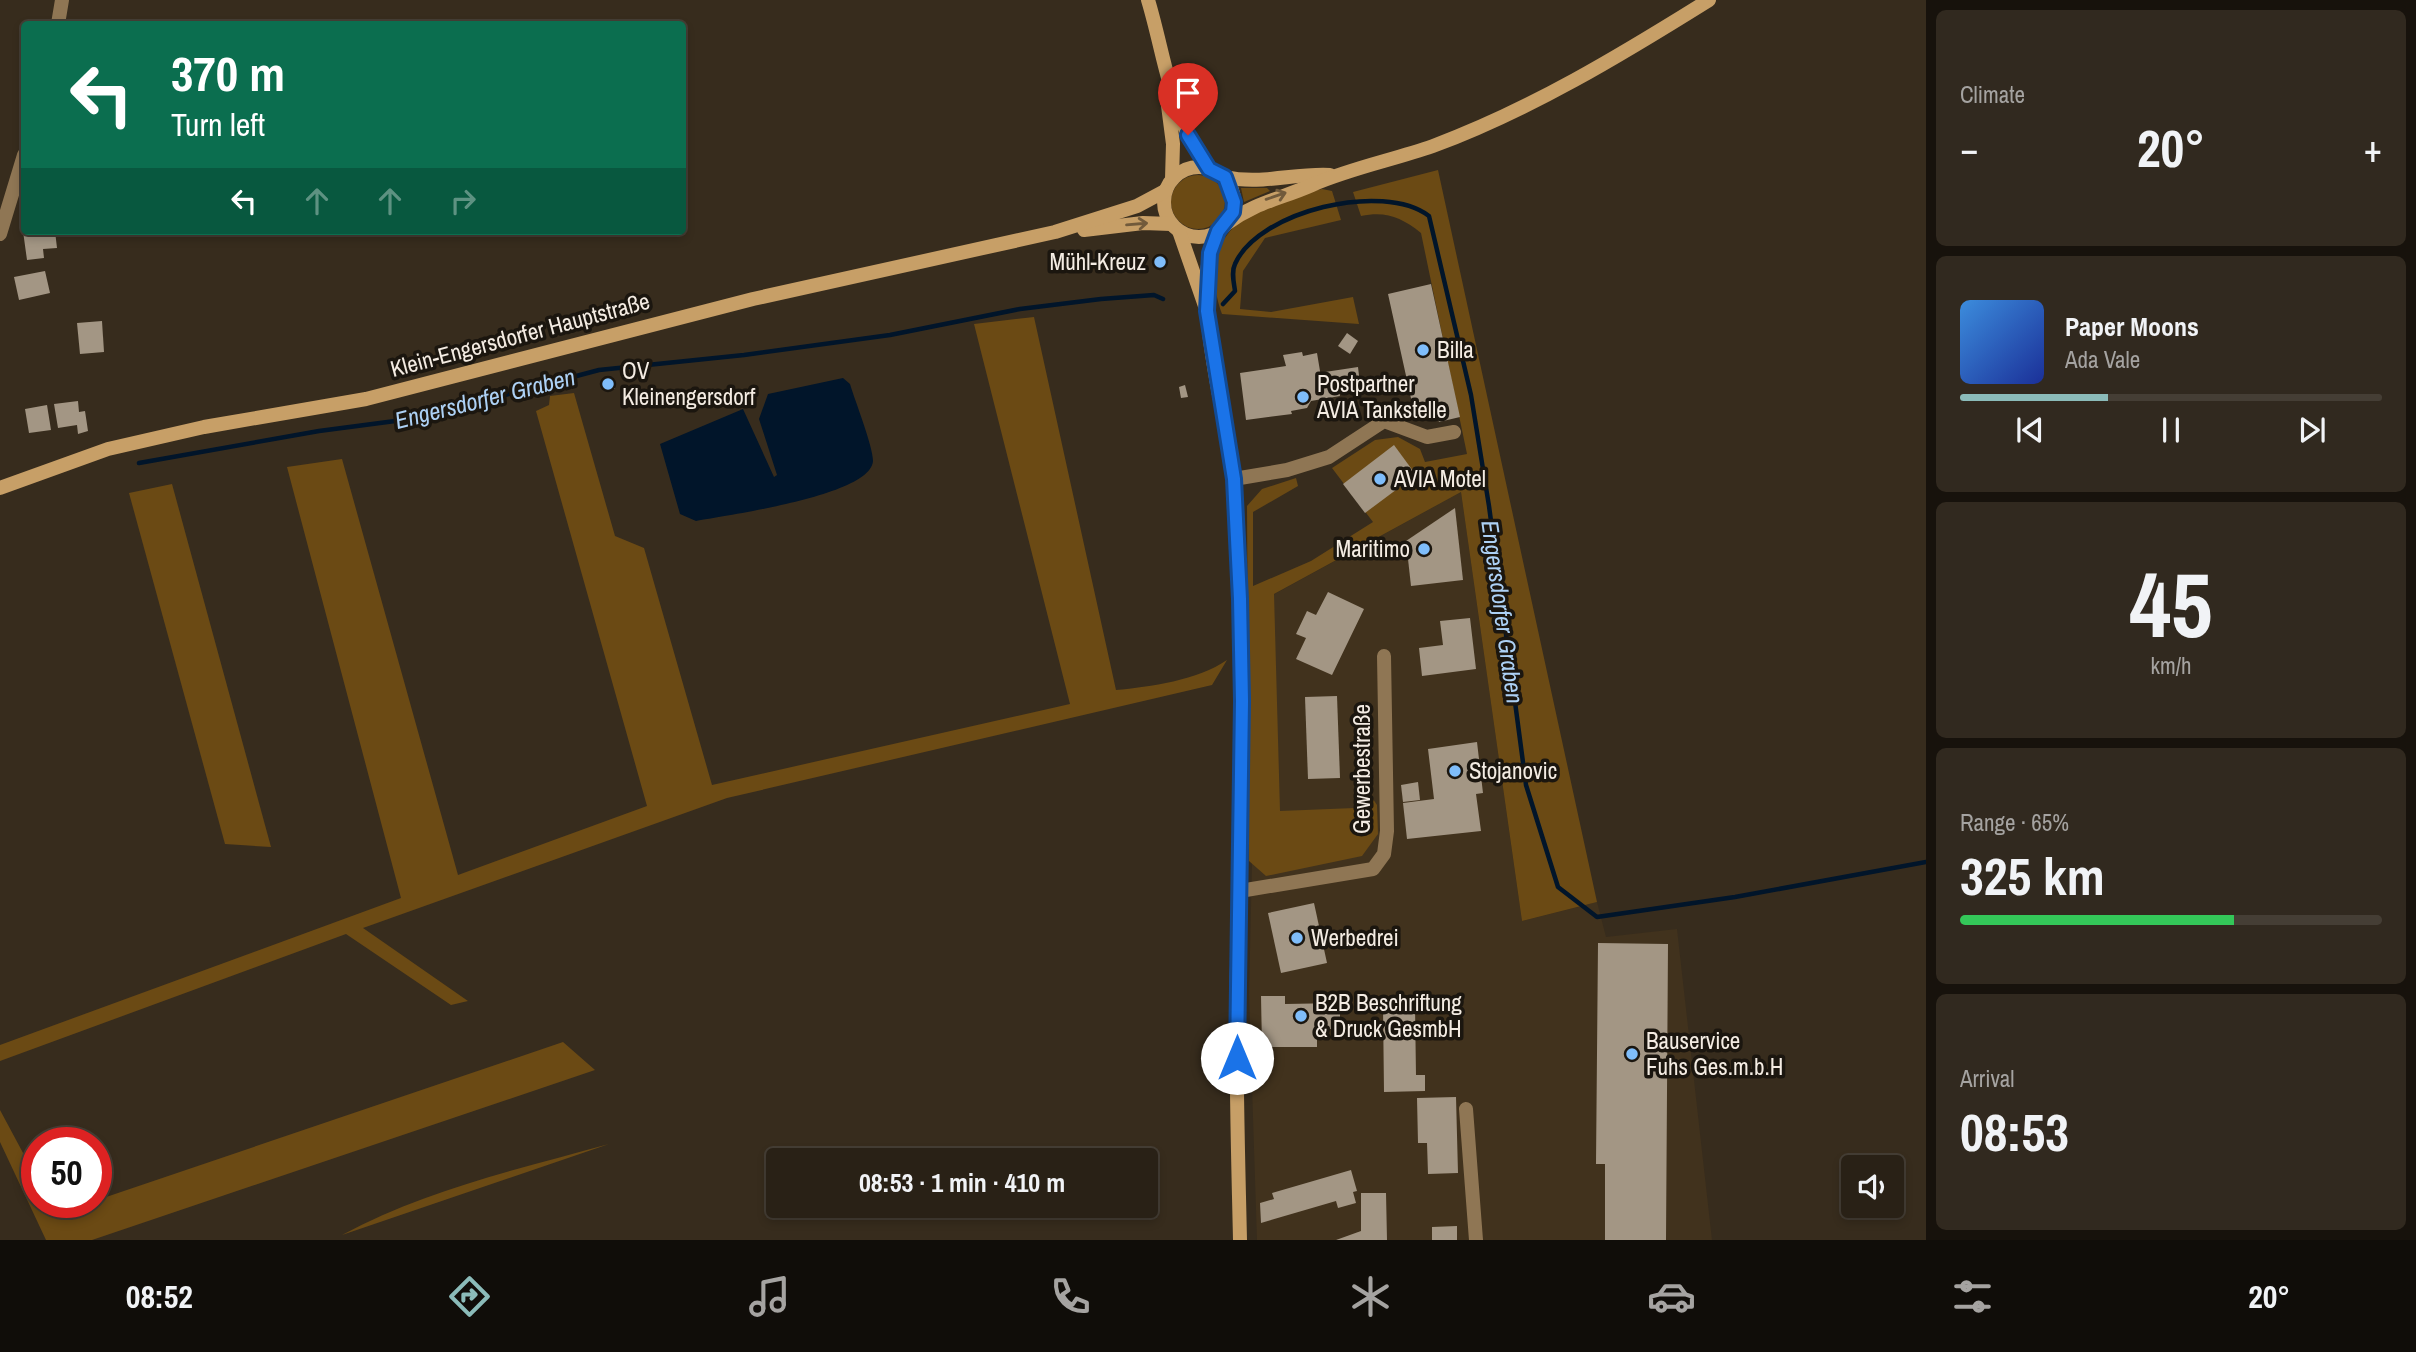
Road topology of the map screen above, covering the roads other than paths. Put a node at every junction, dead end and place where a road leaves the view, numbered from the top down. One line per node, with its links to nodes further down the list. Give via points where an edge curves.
1 (62, 0): 4 (street)
2 (1148, 0): 5 (main road)
3 (1709, 0): 8 (main road, via 1595,68 1469,130 1404,155)
4 (58, 21)
5 (1164, 64): 7 (main road, via 1188,135); 10 (main road, via 1173,144)
6 (21, 165): 14 (street)
7 (1209, 169): 9 (main road); 10 (main road, via 1189,168)
8 (1330, 175): 9 (main road, via 1253,181); 12 (main road, one-way to 8, via 1259,202)
9 (1225, 177): 12 (main road, via 1234,202)
10 (1168, 185): 11 (main road, via 1164,211); 13 (main road, via 1129,210)
11 (1175, 228): 12 (main road, via 1198,237); 13 (main road, one-way to 11, via 1143,223); 15 (main road)
12 (1222, 228): 15 (main road, via 1209,259)
13 (1055, 232): 18 (main road, Klein-Engersdorfer Hauptstraße, via 740,302 366,399 108,449)
14 (0, 234)
15 (1207, 311): 17 (main road)
16 (1454, 432): 17 (street, via 1427,437 1384,421 1329,457)
17 (1234, 479): 20 (main road, via 1242,673)
18 (0, 488)
19 (1384, 656): 20 (street, Gewerbestraße, via 1384,854 1373,869)
20 (1240, 891): 22 (main road, via 1236,1006)
21 (1466, 1109): 23 (street)
22 (1240, 1240)
23 (1476, 1240)

